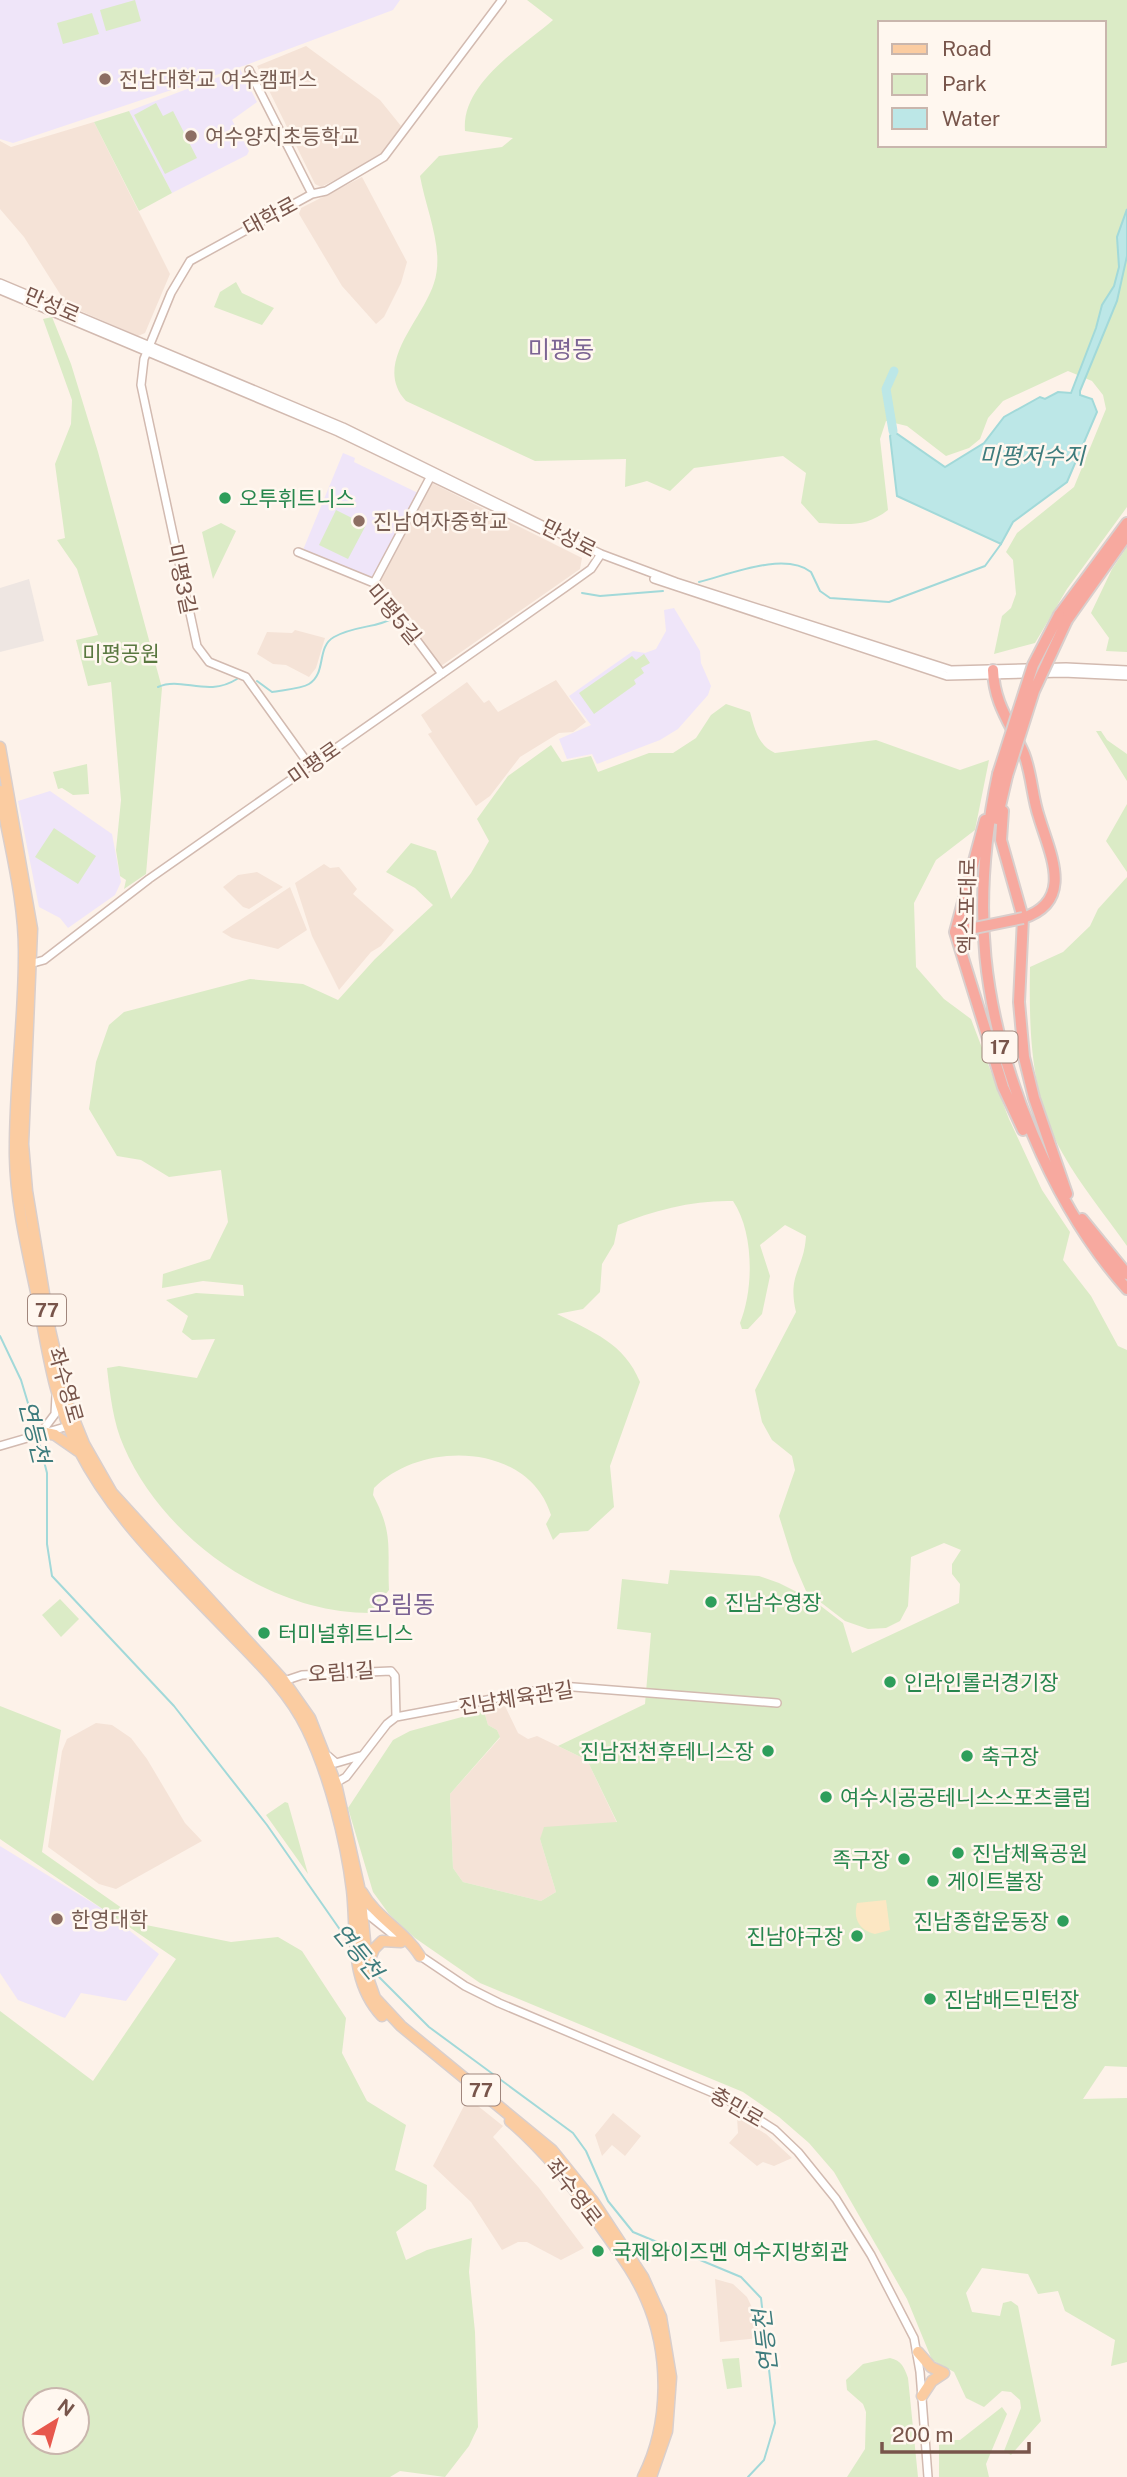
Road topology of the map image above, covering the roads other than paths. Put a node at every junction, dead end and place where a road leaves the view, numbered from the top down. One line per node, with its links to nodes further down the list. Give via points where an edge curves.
1 (502, 0): 3 (street, via 381,161)
2 (249, 69): 3 (street, 대학로)
3 (312, 194): 6 (street, 대학로, via 193,257 171,293)
4 (0, 283): 6 (street, 만성로)
5 (0, 290): 6 (street, 만성로)
6 (148, 349): 7 (street, 만성로); 19 (street, 미평3길, via 141,385 197,646 209,662 246,677)
7 (433, 472): 11 (street, 만성로); 12 (street)
8 (1127, 523): 13 (highway, 엑스포대로 / 17)
9 (1127, 536): 13 (highway, 엑스포대로 / 17)
10 (298, 552): 12 (street, 미평5길)
11 (600, 556): 15 (street, 만성로, via 941,668); 16 (street, 미평로, via 586,573)
12 (374, 583): 16 (street, 미평5길)
13 (1063, 618): 21 (highway, 엑스포대로 / 17, bridge, via 1033,665)
14 (1127, 670): 15 (street, 만성로, via 1066,667)
15 (993, 673): 17 (street, 만성로); 22 (highway, via 998,705 1029,769 1055,869 1048,901)
16 (442, 674): 19 (street, 미평로)
17 (1127, 676)
18 (0, 747): 23 (main road, 좌수영로 / 77)
19 (310, 766): 25 (street, 미평로)
20 (0, 791): 23 (main road, 좌수영로 / 77)
21 (999, 792): 22 (highway, via 1001,840); 24 (highway); 27 (highway, 엑스포대로 / 17, via 982,888 988,995 1016,1096)
22 (1023, 918): 24 (highway, bridge); 27 (highway, via 1019,1002 1024,1057)
23 (27, 929): 25 (main road, 좌수영로 / 77)
24 (955, 932): 27 (highway, via 1003,1087 1042,1171)
25 (28, 965): 26 (main road, 좌수영로 / 77, via 16,1133)
26 (22, 1191): 30 (main road, 좌수영로 / 77); 31 (main road, 좌수영로 / 77)
27 (1063, 1195): 28 (highway, 엑스포대로 / 17); 29 (highway, 엑스포대로 / 17, via 1086,1237)
28 (1127, 1274)
29 (1127, 1289)
30 (55, 1389): 31 (main road, 좌수영로 / 77); 32 (street, via 55,1414)
31 (72, 1425): 32 (street); 34 (main road, 좌수영로 / 77)
32 (43, 1434): 33 (street); 34 (main road)
33 (0, 1446)
34 (81, 1448): 35 (main road, 좌수영로 / 77, via 120,1514)
35 (258, 1658): 36 (main road, 좌수영로 / 77); 41 (main road, 좌수영로 / 77, via 302,1718)
36 (284, 1681): 38 (street, 오림1길, via 302,1675 391,1671); 39 (main road, 좌수영로 / 77)
37 (777, 1703): 38 (street, 진남체육관길, via 561,1686)
38 (396, 1717): 40 (street)
39 (317, 1731): 40 (street, via 331,1762); 41 (main road, 좌수영로 / 77)
40 (361, 1756): 41 (street, via 346,1777)
41 (332, 1785): 42 (main road, 좌수영로 / 77); 43 (main road, 좌수영로 / 77)
42 (358, 1884): 43 (main road, 좌수영로 / 77); 45 (main road, via 382,1919)
43 (357, 1907): 44 (street, 충민로); 46 (main road, 좌수영로 / 77)
44 (401, 1942): 45 (street, 충민로); 46 (main road, via 385,1939 374,1949)
45 (420, 1956): 48 (street, 충민로, via 478,1993 709,2091 775,2130 836,2199 901,2308)
46 (366, 1972): 47 (main road, 좌수영로 / 77, via 379,2003 401,2026 552,2150 580,2183)
47 (624, 2254): 50 (main road, 좌수영로 / 77, via 649,2307 662,2362 661,2421); 51 (main road, 좌수영로 / 77, via 648,2286 661,2317 669,2360 667,2431)
48 (918, 2352): 49 (street, 충민로); 49 (main road, via 944,2373)
49 (922, 2396): 52 (street, 충민로)
50 (643, 2477)
51 (651, 2477)
52 (928, 2477)

